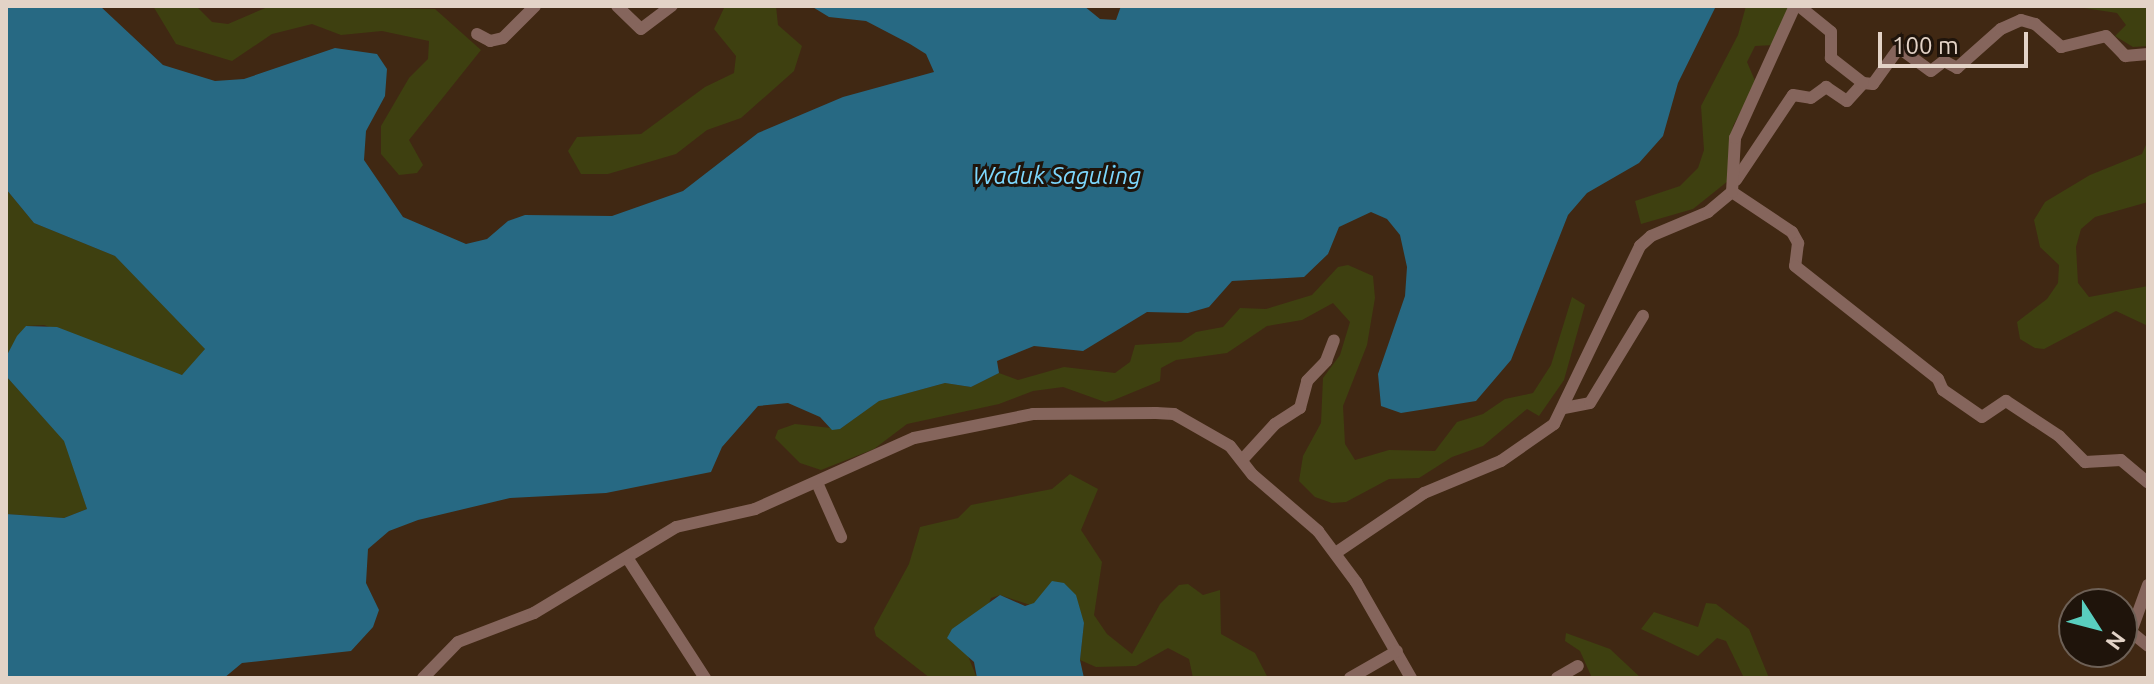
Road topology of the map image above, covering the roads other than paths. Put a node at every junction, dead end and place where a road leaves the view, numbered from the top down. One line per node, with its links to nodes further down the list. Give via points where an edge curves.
1 (535, 6): 5 (street, via 503,38 490,41)
2 (617, 6): 3 (street, via 641,29)
3 (672, 6)
4 (1797, 6): 7 (street, via 1831,32 1831,58); 8 (street, via 1735,138)
5 (477, 34)
6 (2148, 54): 7 (street, via 2125,56 2106,36 2061,47 2035,24 2021,20 2001,29 1957,68 1944,61 1931,71 1899,48 1873,84)
7 (1863, 83): 8 (street, via 1851,101 1826,87 1811,98 1793,95)
8 (1734, 186): 11 (street, via 1708,212 1640,246); 13 (street, via 1792,232 1798,243 1795,266 1938,379 1943,390 1984,417 2006,401 2059,436 2085,462 2121,460)
9 (1643, 316): 11 (street, via 1590,403)
10 (1334, 340): 12 (street, via 1326,361 1307,381 1300,408 1275,424)
11 (1564, 408): 16 (street, via 1548,430 1501,461 1424,493)
12 (1242, 460): 14 (street, via 1230,446 1174,414 1033,414 914,438); 16 (street)
13 (2148, 483)
14 (818, 485): 15 (street); 17 (street, via 738,515 679,525)
15 (841, 537)
16 (1337, 552): 20 (street)
17 (628, 559): 22 (street, via 534,613 458,642); 23 (street)
18 (2148, 585): 19 (street, via 2131,632)
19 (2148, 646)
20 (1397, 651): 24 (street); 25 (street)
21 (1578, 666): 26 (street)
22 (423, 678)
23 (705, 678)
24 (1350, 678)
25 (1411, 678)
26 (1557, 678)

